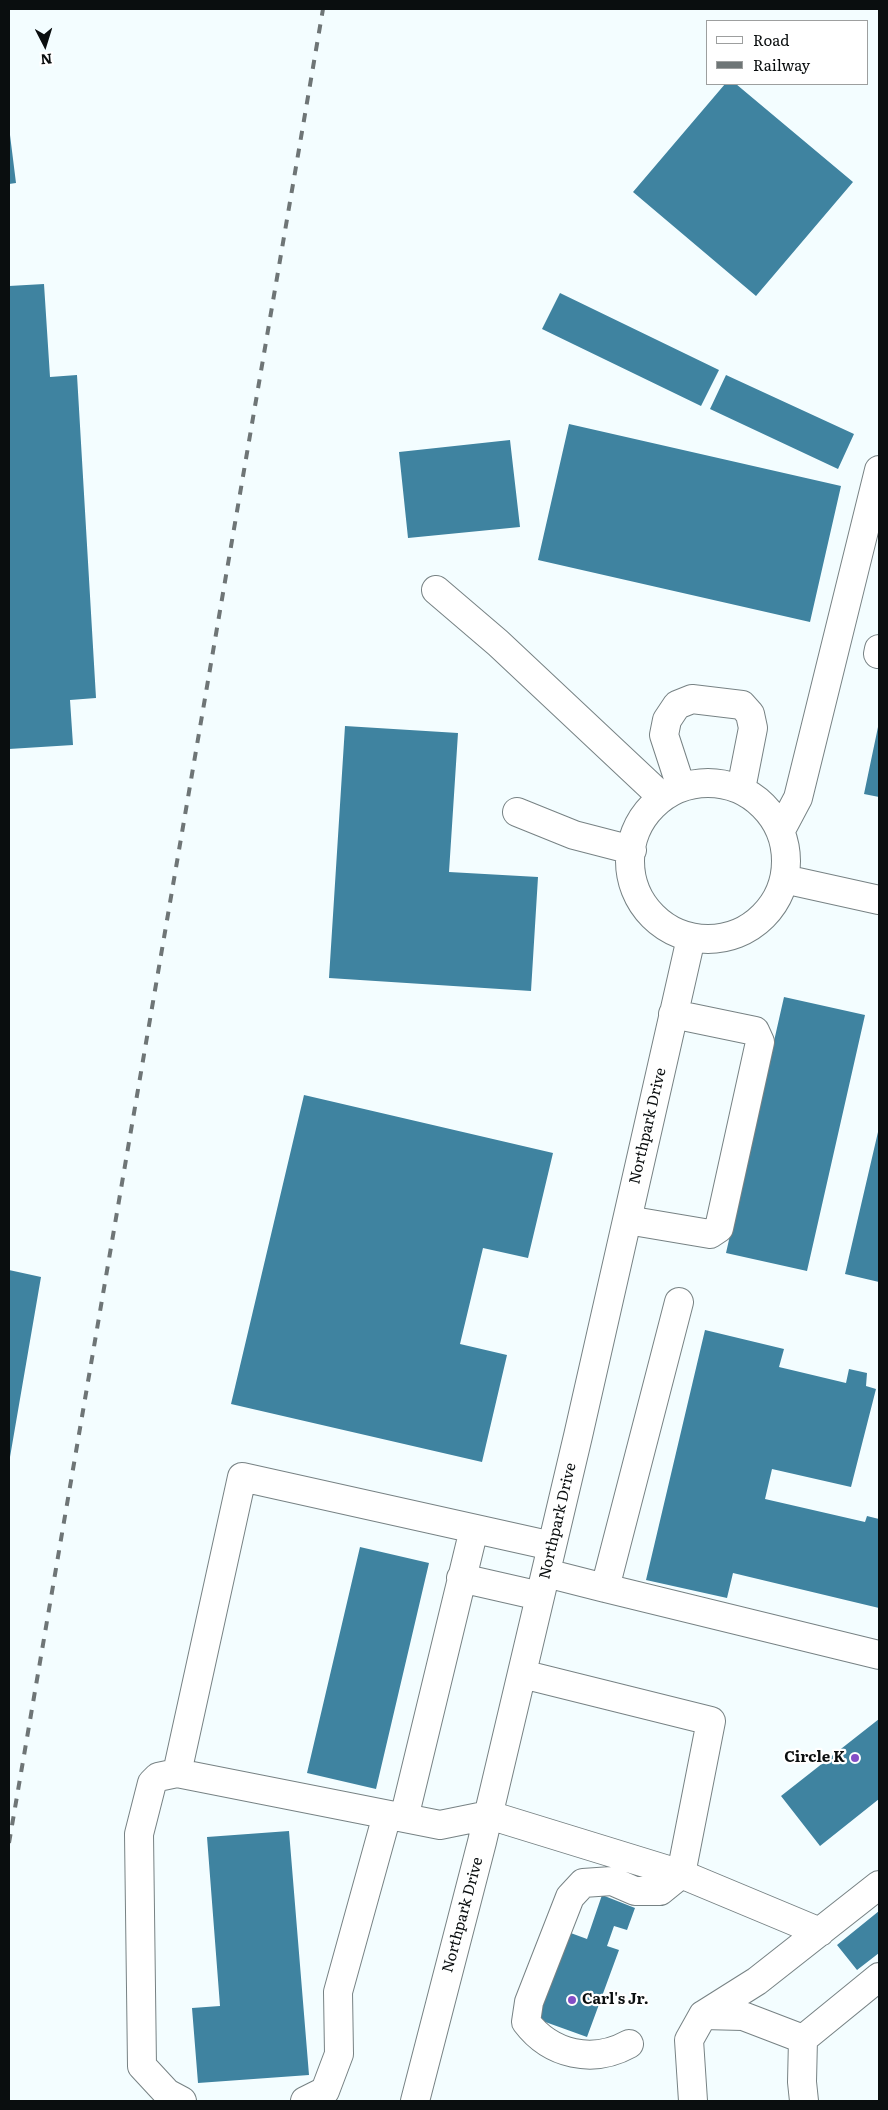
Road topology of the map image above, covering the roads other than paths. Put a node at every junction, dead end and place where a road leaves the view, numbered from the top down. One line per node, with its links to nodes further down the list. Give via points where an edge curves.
1 (879, 470): 6 (street, via 798,798)
2 (436, 590): 4 (street)
3 (742, 789): 4 (street, via 709,782); 4 (street, via 753,728 750,714 742,705 692,699 677,705 667,720 664,735); 6 (street, via 765,806)
4 (672, 792): 7 (street, via 645,814 634,835)
5 (517, 812): 7 (street, via 574,835)
6 (781, 830): 8 (street, via 787,868)
7 (632, 850): 10 (street, via 631,875 643,904 664,925)
8 (784, 880): 9 (street); 10 (street, via 769,910 743,931 708,939)
9 (879, 900)
10 (691, 938): 11 (street, Northpark Drive)
11 (673, 1014): 12 (street, Northpark Drive); 12 (street, via 754,1031 760,1042 719,1228 710,1234)
12 (627, 1220): 15 (street, Northpark Drive)
13 (679, 1302): 18 (street)
14 (474, 1529): 15 (street); 16 (street); 21 (street, via 242,1477)
15 (552, 1546): 17 (street, Northpark Drive)
16 (461, 1578): 17 (street); 23 (street)
17 (543, 1585): 18 (street); 20 (street, Northpark Drive)
18 (605, 1588): 19 (street)
19 (879, 1655)
20 (522, 1674): 22 (street, Northpark Drive); 24 (street, via 711,1721)
21 (177, 1773): 23 (street); 32 (street, via 158,1777 152,1783 139,1834 142,2066 167,2093)
22 (489, 1815): 23 (street, via 440,1825); 24 (street); 33 (street, Northpark Drive)
23 (396, 1816): 31 (street, via 338,1992 340,2054)
24 (681, 1874): 26 (street); 30 (street, via 660,1891 635,1891 612,1881 583,1883 570,1897 529,2002 526,2022 536,2035 568,2052 589,2056)
25 (879, 1885): 26 (street)
26 (820, 1932): 28 (street, via 757,1981)
27 (879, 1977): 29 (street)
28 (703, 2015): 29 (street, via 743,2016); 34 (street, via 689,2040)
29 (803, 2039): 35 (street)
30 (629, 2044)
31 (315, 2096)
32 (182, 2101)
33 (415, 2101)
34 (693, 2101)
35 (804, 2101)

